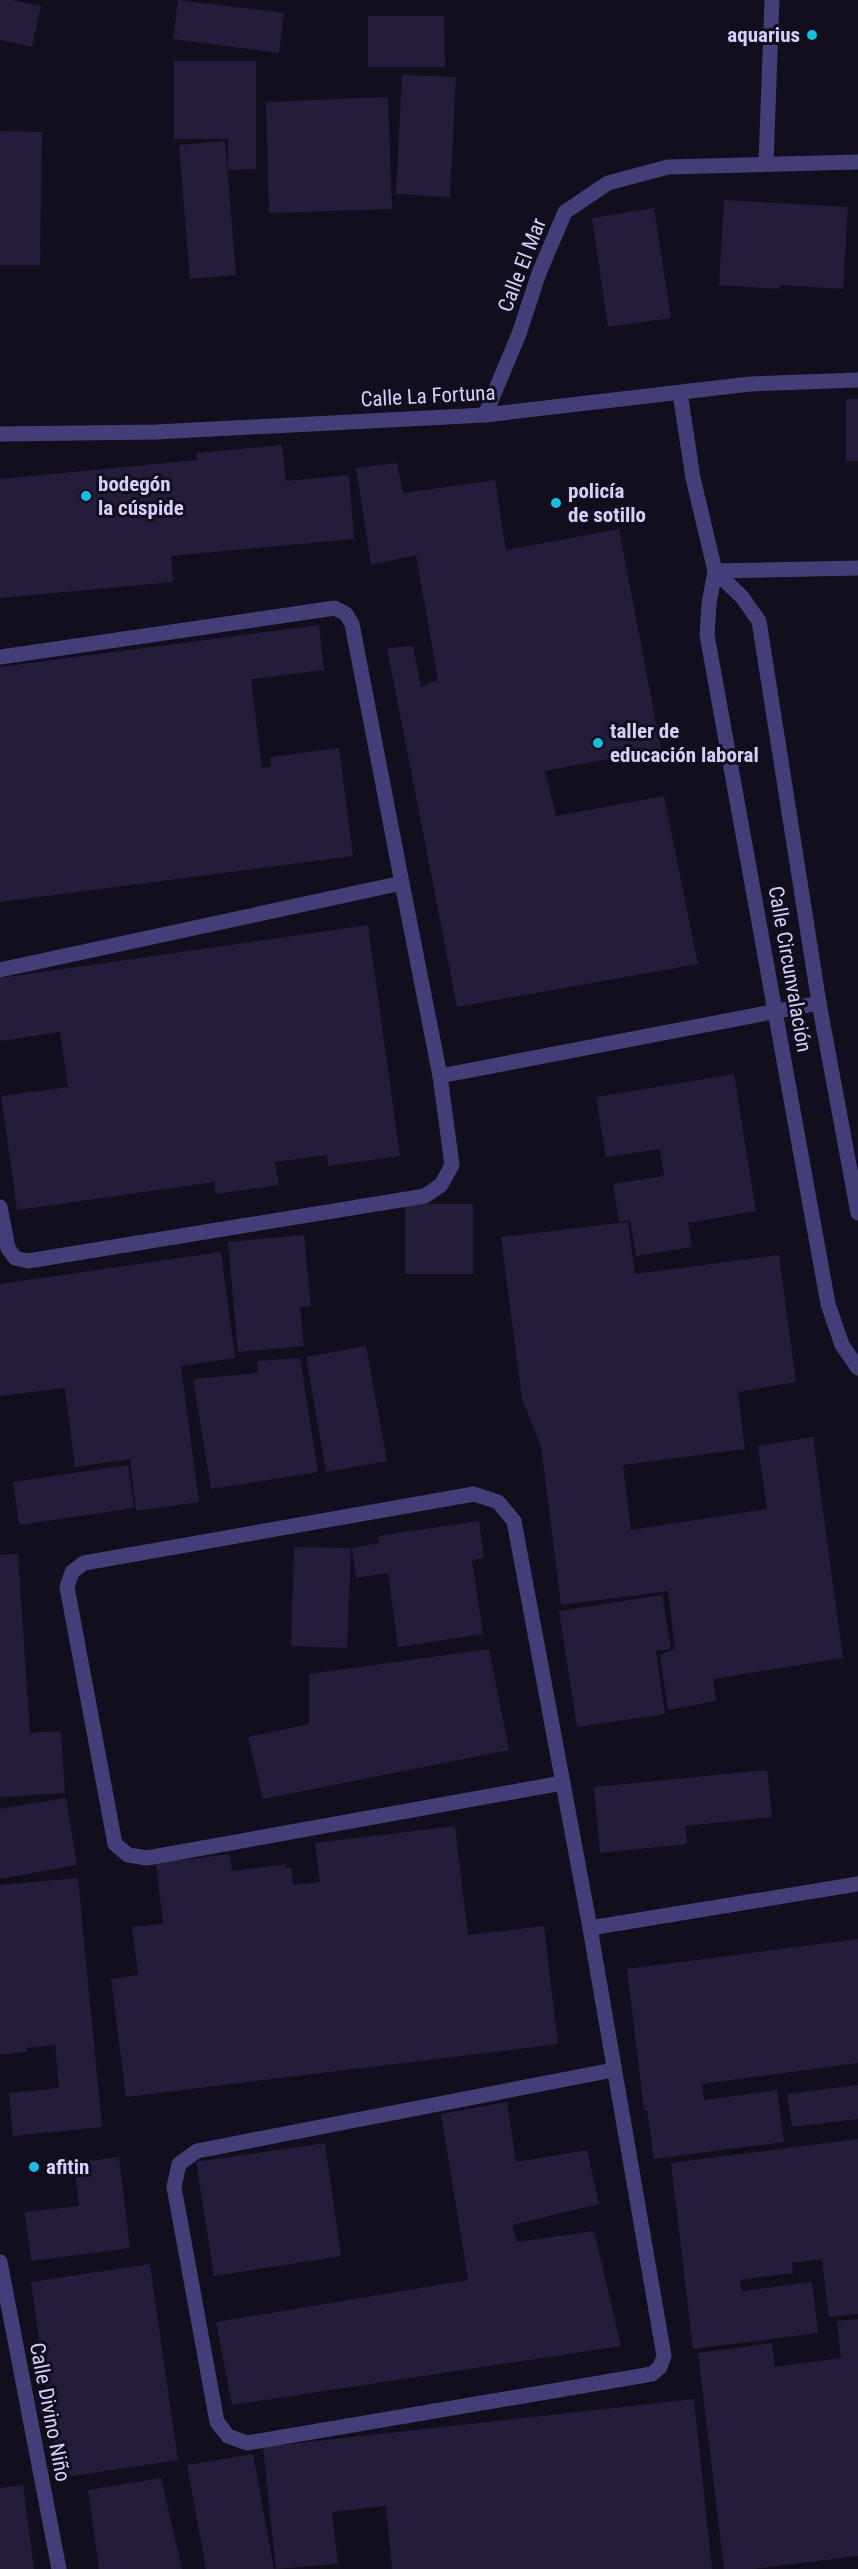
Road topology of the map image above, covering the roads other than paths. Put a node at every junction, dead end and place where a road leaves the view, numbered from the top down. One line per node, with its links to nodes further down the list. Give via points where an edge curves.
1 (772, 0): 3 (street)
2 (858, 162): 3 (street, Calle El Mar)
3 (766, 163): 6 (street, Calle El Mar, via 668,167 608,183 565,212)
4 (858, 380): 5 (street, Calle La Fortuna, via 750,384)
5 (680, 393): 6 (street, Calle La Fortuna); 9 (street, Calle Circunvalación, via 693,478)
6 (485, 415): 7 (street, Calle La Fortuna, via 156,432)
7 (0, 434)
8 (858, 568): 9 (street)
9 (715, 571): 13 (street, Calle Circunvalación, via 742,597 759,621); 14 (street, Calle Circunvalación, via 707,635)
10 (0, 657): 11 (street, via 334,608 346,614 352,624)
11 (402, 883): 12 (street); 15 (street)
12 (0, 970)
13 (819, 1003): 14 (street); 17 (street, Calle Circunvalación)
14 (777, 1012): 15 (street); 18 (street, Calle Circunvalación, via 828,1304 842,1345)
15 (440, 1077): 16 (street, via 452,1165 441,1185 425,1196 28,1261 15,1258 8,1248)
16 (0, 1207)
17 (858, 1213)
18 (858, 1368)
19 (562, 1783): 19 (street, via 514,1521 498,1502 474,1494 84,1563 72,1572 67,1587 115,1844 128,1855 147,1858); 21 (street)
20 (858, 1884): 21 (street)
21 (590, 1928): 22 (street)
22 (613, 2070): 22 (street, via 197,2151 179,2164 174,2187 214,2410 217,2422 228,2436 247,2444 652,2374 660,2367 664,2355)
23 (0, 2262): 24 (street, Calle Divino Niño)
24 (59, 2569)

